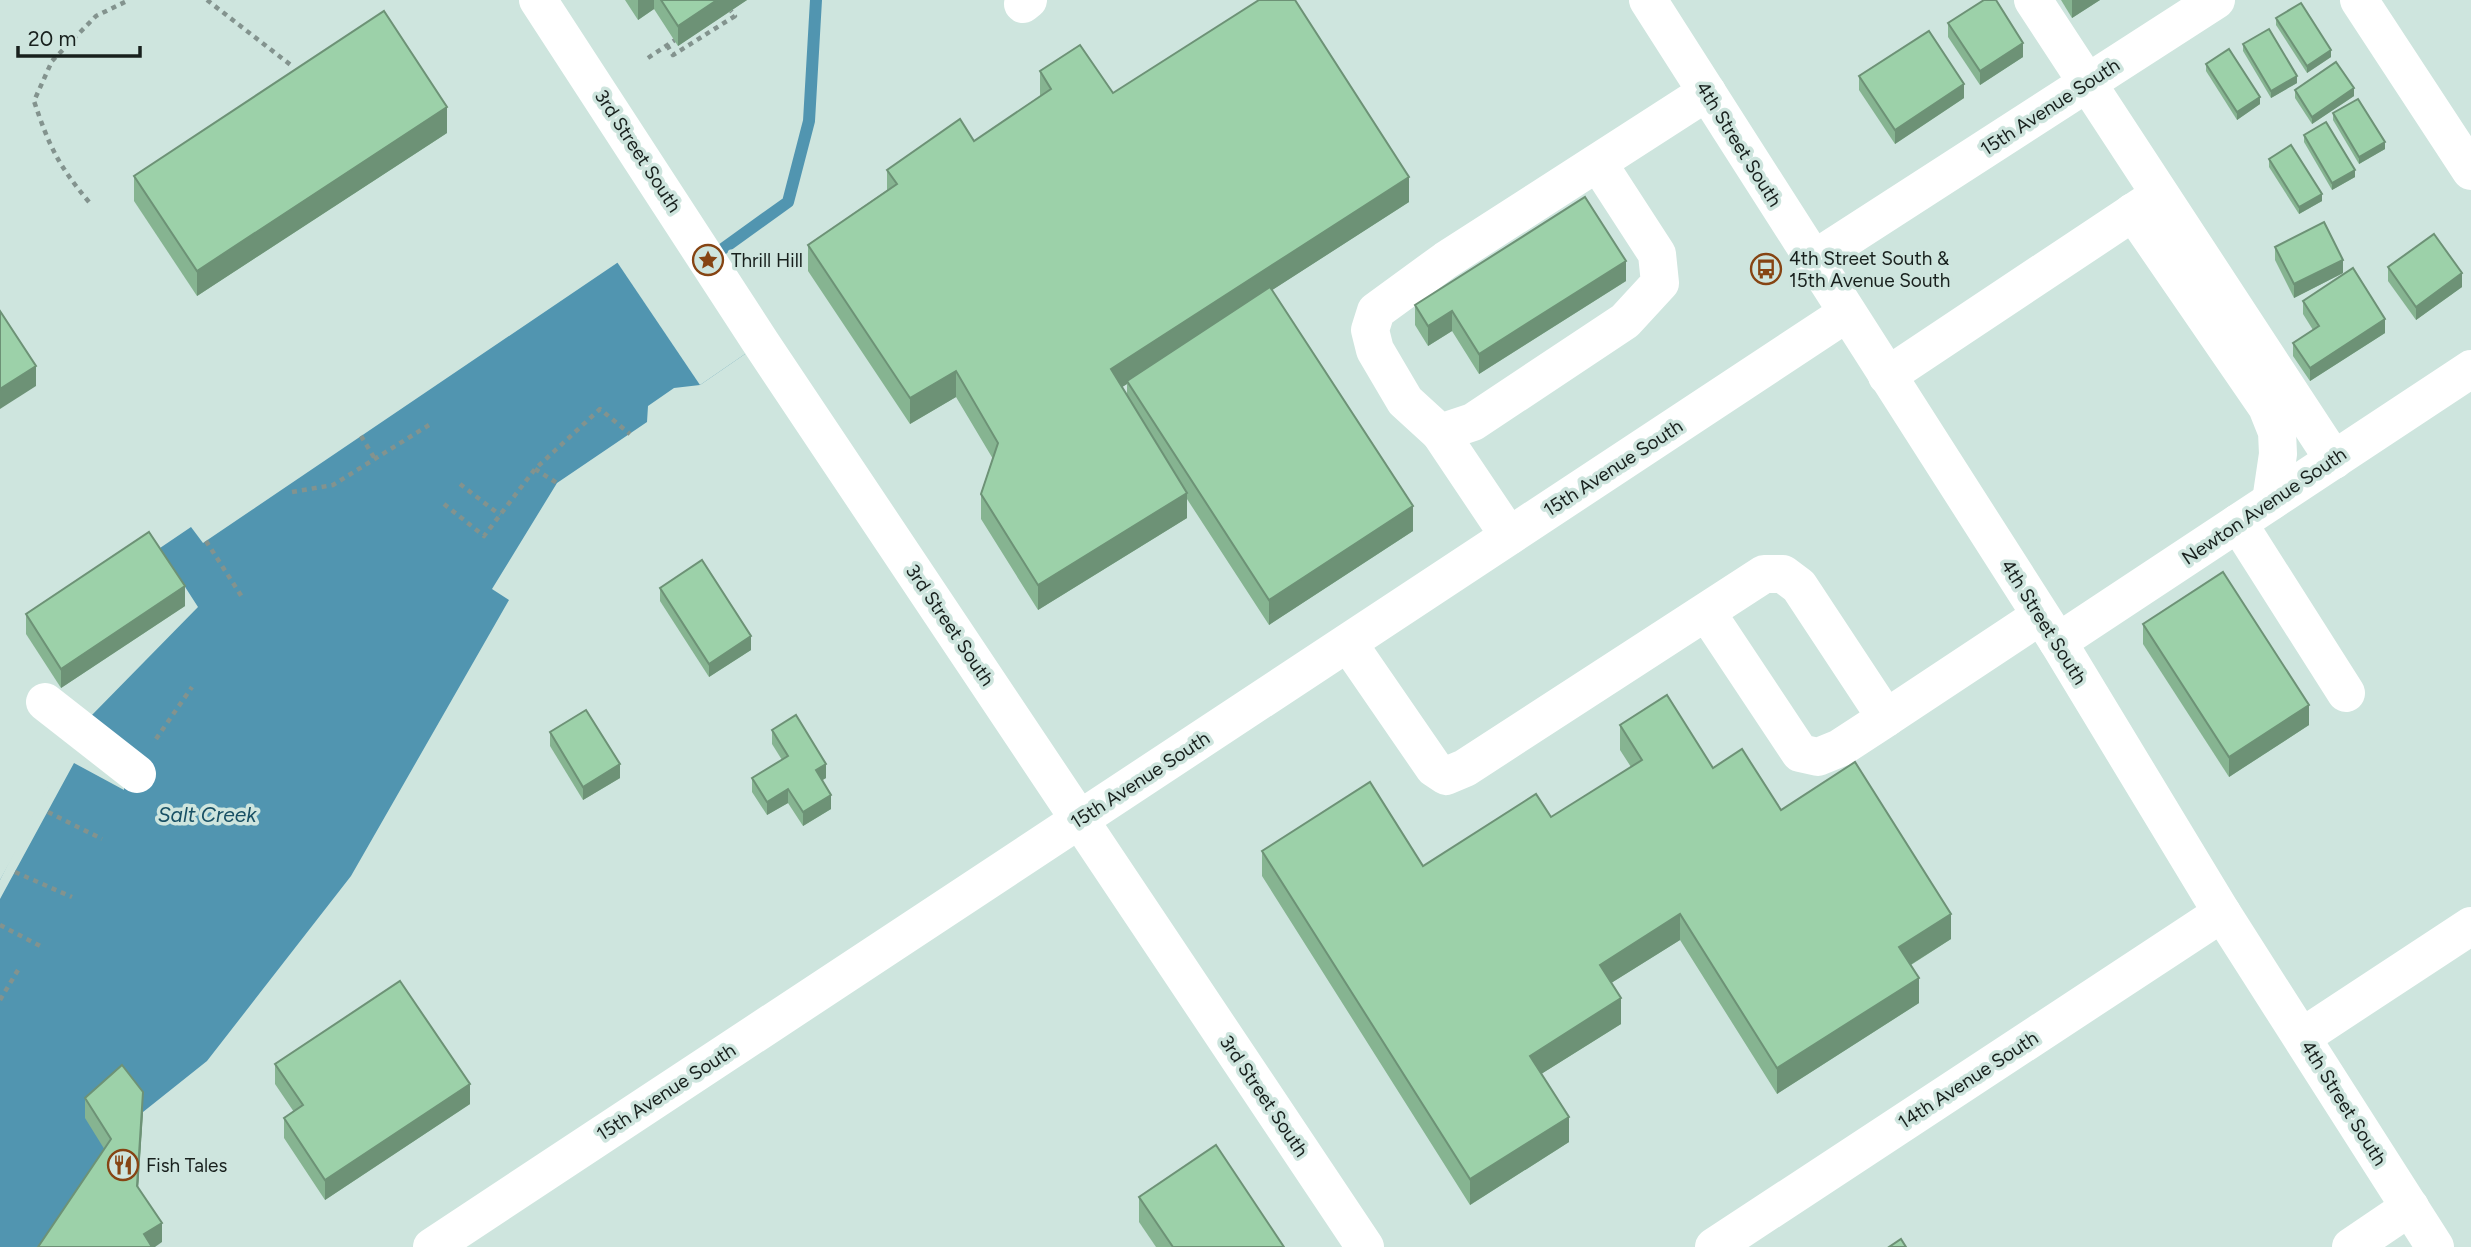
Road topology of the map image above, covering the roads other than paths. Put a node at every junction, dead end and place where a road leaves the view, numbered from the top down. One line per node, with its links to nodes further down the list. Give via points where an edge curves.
1 (538, 0): 27 (street, 3rd Street South)
2 (1648, 0): 7 (street, 4th Street South)
3 (2033, 0): 6 (street)
4 (2216, 0): 6 (street, 15th Avenue South)
5 (2359, 0): 9 (street)
6 (2087, 83): 10 (street); 11 (street, 15th Avenue South)
7 (1707, 92): 8 (street); 11 (street, 4th Street South)
8 (1598, 163): 15 (street, via 1657,254 1660,283 1625,321 1473,422); 15 (street, via 1446,260 1376,311 1370,330 1375,349 1405,401)
9 (2471, 171)
10 (2146, 203): 14 (street); 16 (street); 17 (street, via 2267,407 2277,432 2278,454)
11 (1814, 260): 12 (street, 4th Street South)
12 (1847, 313): 14 (street, 4th Street South); 19 (street, 15th Avenue South)
13 (2471, 369): 16 (street, Newton Avenue South)
14 (1887, 376): 21 (street, 4th Street South)
15 (1440, 433): 19 (street)
16 (2334, 460): 17 (street, Newton Avenue South)
17 (2271, 501): 18 (street, Newton Avenue South)
18 (2238, 523): 21 (street, Newton Avenue South); 23 (street)
19 (1509, 536): 22 (street, 15th Avenue South)
20 (1707, 613): 22 (street, via 1446,776 1434,768); 25 (street, Newton Avenue South, via 1800,753 1818,757); 25 (street, via 1764,574 1783,574 1799,586)
21 (2049, 629): 25 (street, Newton Avenue South); 28 (street, 4th Street South)
22 (1348, 643): 27 (street, 15th Avenue South)
23 (2346, 693)
24 (45, 702): 26 (street)
25 (1886, 718)
26 (137, 774)
27 (1080, 820): 32 (street, 15th Avenue South); 33 (street, 3rd Street South)
28 (2222, 913): 30 (street, 4th Street South); 34 (street, 14th Avenue South)
29 (2471, 926): 30 (street)
30 (2302, 1037): 31 (street, 4th Street South)
31 (2410, 1207): 35 (street); 36 (street, 4th Street South)
32 (432, 1247)
33 (1365, 1247)
34 (1714, 1247)
35 (2351, 1247)
36 (2435, 1247)

